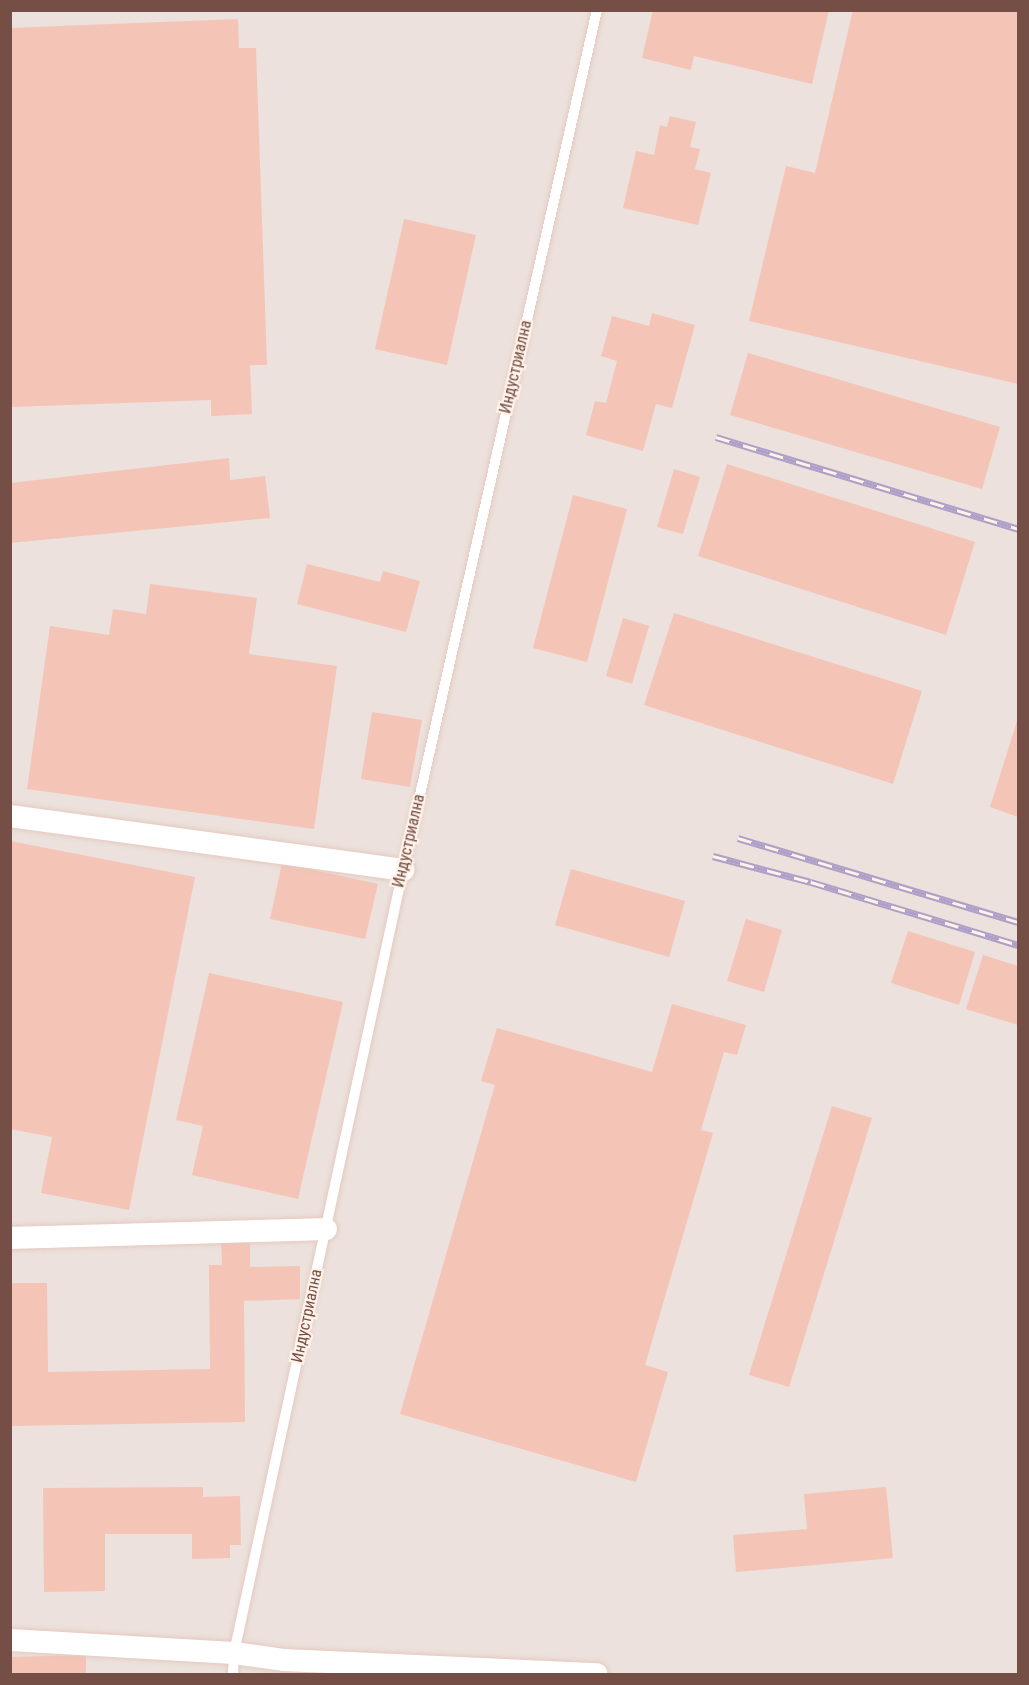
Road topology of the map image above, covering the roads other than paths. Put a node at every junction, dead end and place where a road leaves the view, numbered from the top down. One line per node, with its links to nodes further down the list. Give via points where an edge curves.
1 (597, 10): 3 (lane, Индустриална)
2 (10, 816): 3 (street)
3 (403, 870): 4 (lane, Индустриална)
4 (326, 1229): 5 (street); 7 (lane, Индустриална)
5 (10, 1238)
6 (10, 1640): 7 (street)
7 (233, 1664): 8 (street, via 284,1660)
8 (597, 1674)

